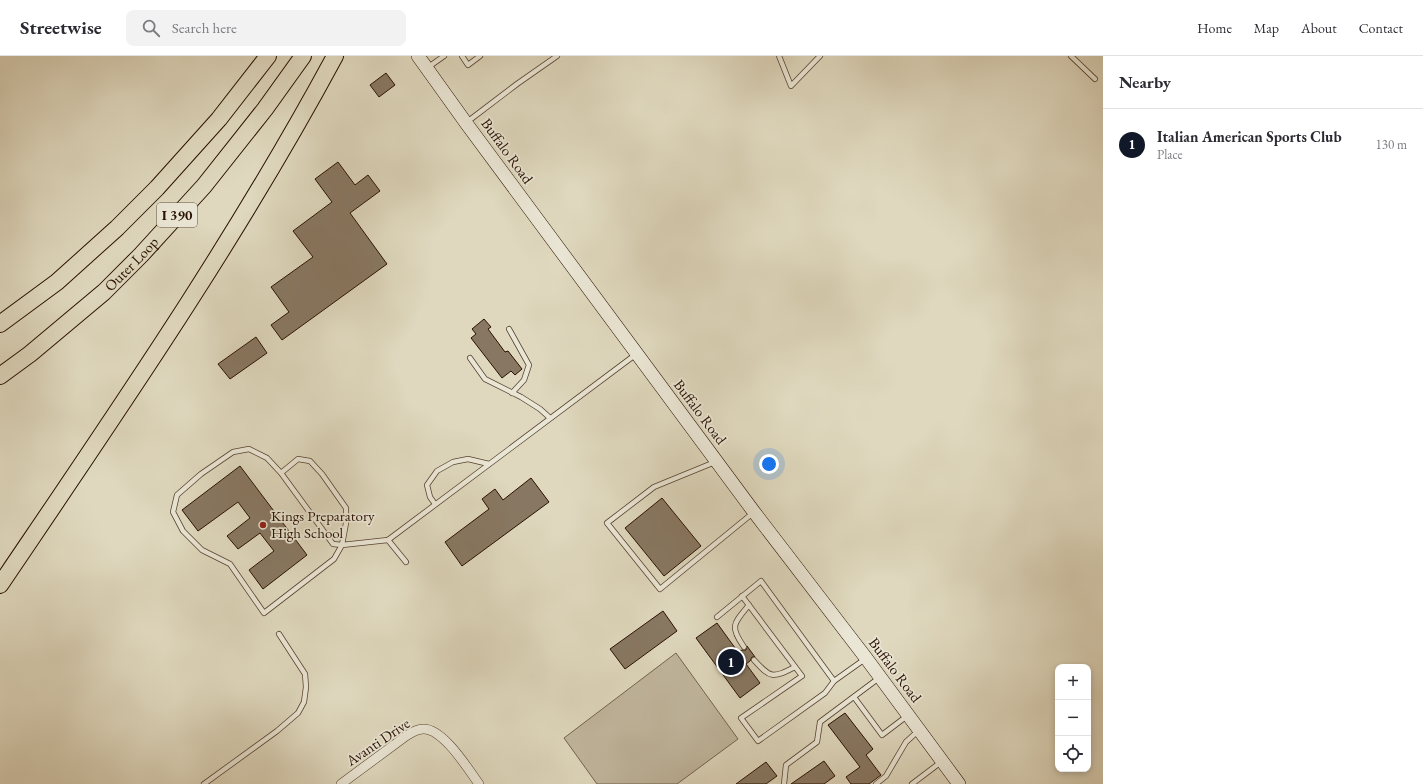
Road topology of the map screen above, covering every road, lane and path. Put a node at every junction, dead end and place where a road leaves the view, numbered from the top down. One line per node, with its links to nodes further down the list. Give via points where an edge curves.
1 (268, 56): 15 (highway, I 390, via 219,119 157,188 57,282)
2 (303, 56): 17 (highway, Outer Loop / I 390, via 265,109 193,198 141,255 104,292)
3 (335, 56): 32 (highway, via 260,190 152,361)
4 (418, 56): 12 (main road, Buffalo Road)
5 (444, 56): 12 (lane)
6 (462, 56): 7 (lane, via 468,65)
7 (480, 56)
8 (558, 56): 14 (lane, via 516,84)
9 (779, 56): 10 (lane, via 791,86)
10 (820, 56)
11 (1071, 56): 13 (lane)
12 (427, 68): 14 (main road, Buffalo Road)
13 (1095, 79)
14 (466, 123): 18 (main road, Buffalo Road)
15 (0, 324)
16 (508, 329): 22 (lane, via 529,365 524,380)
17 (30, 354): 20 (highway, Outer Loop); 21 (highway)
18 (637, 354): 23 (lane); 24 (main road, Buffalo Road)
19 (470, 358): 22 (lane, via 484,379)
20 (0, 376)
21 (0, 386)
22 (512, 393): 23 (lane, via 540,409)
23 (550, 418): 25 (lane)
24 (717, 461): 28 (main road, Buffalo Road); 28 (lane, via 654,487 607,523 660,589)
25 (489, 464): 27 (lane); 27 (lane, via 468,459 453,462 437,471 427,485)
26 (281, 473): 30 (lane, via 333,544); 30 (lane, via 298,459 310,461 322,474 346,508); 30 (lane, via 267,458 249,449 233,452 177,494 173,512 183,531 202,550 230,564 264,613 334,559)
27 (435, 504): 29 (lane)
28 (754, 512): 38 (main road, Buffalo Road)
29 (388, 540): 30 (lane); 31 (lane)
30 (342, 545)
31 (406, 562)
32 (0, 585)
33 (742, 596): 34 (lane); 35 (lane); 42 (lane, via 761,581)
34 (748, 605): 37 (lane, via 735,622 735,634); 40 (lane)
35 (717, 617)
36 (279, 634): 47 (lane, via 304,674 304,702 298,713 277,731)
37 (744, 647)
38 (866, 658): 41 (main road, Buffalo Road); 42 (lane)
39 (754, 660): 40 (lane, via 765,673 778,675)
40 (795, 667): 42 (lane, via 802,676 741,718 758,741 825,693)
41 (880, 677): 43 (lane); 44 (main road, Buffalo Road)
42 (834, 681)
43 (854, 697): 44 (lane, via 882,735); 50 (lane, via 820,722 817,742 786,764)
44 (908, 715): 45 (main road, Buffalo Road)
45 (919, 730): 46 (main road, Buffalo Road); 51 (lane, via 906,742 886,776)
46 (942, 762): 52 (lane); 53 (main road, Buffalo Road)
47 (204, 784)
48 (341, 784): 49 (street, Avanti Drive, via 406,736 424,728 448,742)
49 (479, 784)
50 (784, 784)
51 (876, 784)
52 (912, 784)
53 (959, 784)

